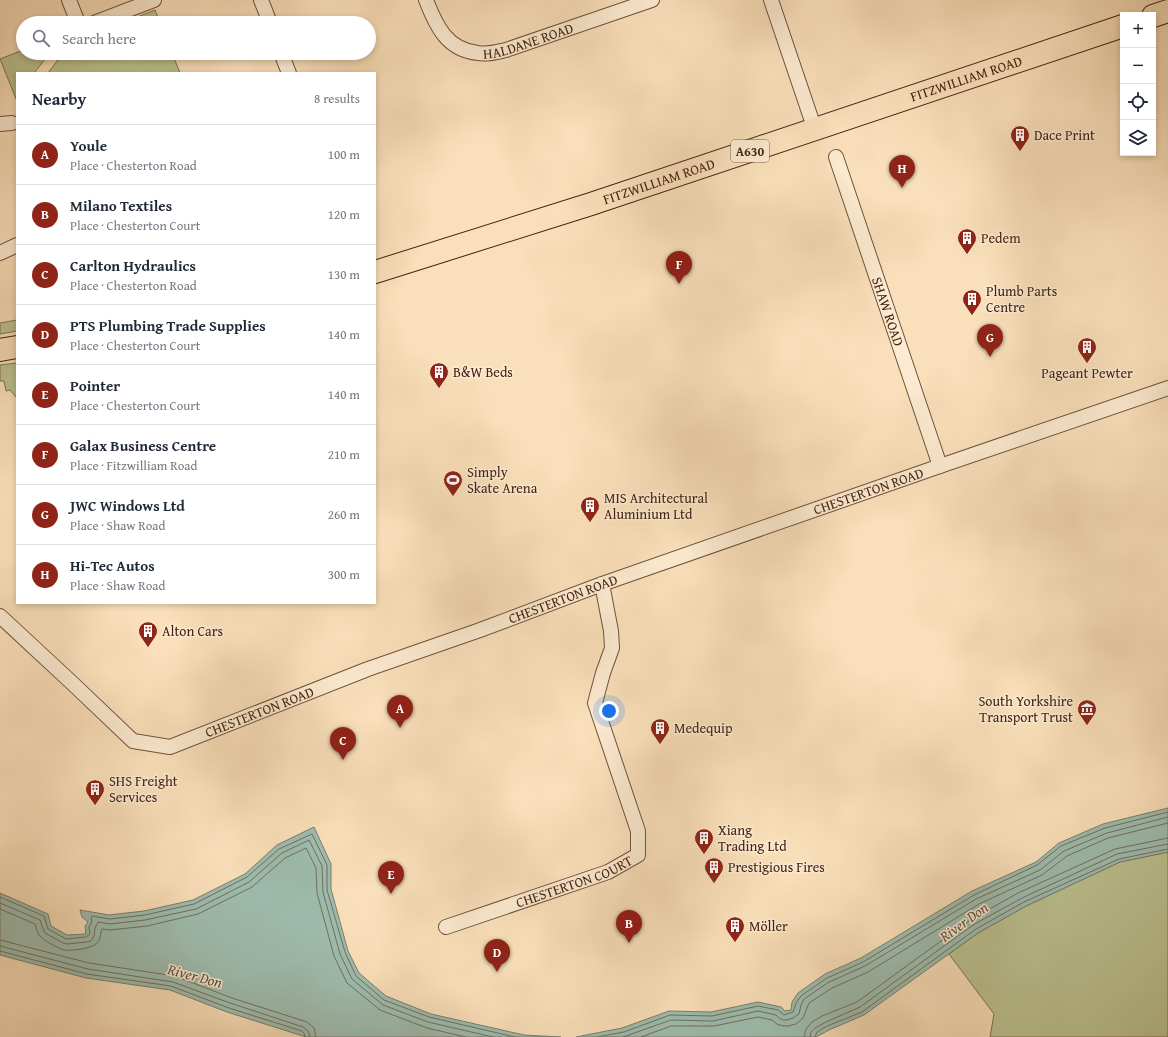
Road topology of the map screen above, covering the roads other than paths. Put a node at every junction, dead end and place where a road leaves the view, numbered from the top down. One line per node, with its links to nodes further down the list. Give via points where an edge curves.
1 (69, 0): 9 (street)
2 (154, 0): 10 (street)
3 (261, 0): 11 (street)
4 (426, 0): 5 (street, HALDANE ROAD, via 439,29 447,38 467,51 479,54 506,50)
5 (652, 0)
6 (771, 0): 15 (street)
7 (1168, 11): 8 (main road)
8 (1156, 15)
9 (75, 16)
10 (112, 16)
11 (267, 16)
12 (1120, 27): 15 (main road, FITZWILLIAM ROAD / A630)
13 (284, 60): 14 (street)
14 (289, 72)
15 (815, 130): 19 (main road, FITZWILLIAM ROAD / A630)
16 (836, 157): 23 (street, SHAW ROAD)
17 (16, 246): 18 (street)
18 (0, 254)
19 (376, 272)
20 (16, 347): 21 (main road)
21 (0, 350)
22 (1168, 388): 23 (street, CHESTERTON ROAD)
23 (940, 466): 24 (street, CHESTERTON ROAD)
24 (602, 584): 25 (street, CHESTERTON ROAD, via 368,669 170,747 133,741); 26 (street, CHESTERTON COURT, via 612,648 595,703 638,831 638,855 608,872)
25 (0, 616)
26 (446, 927)

